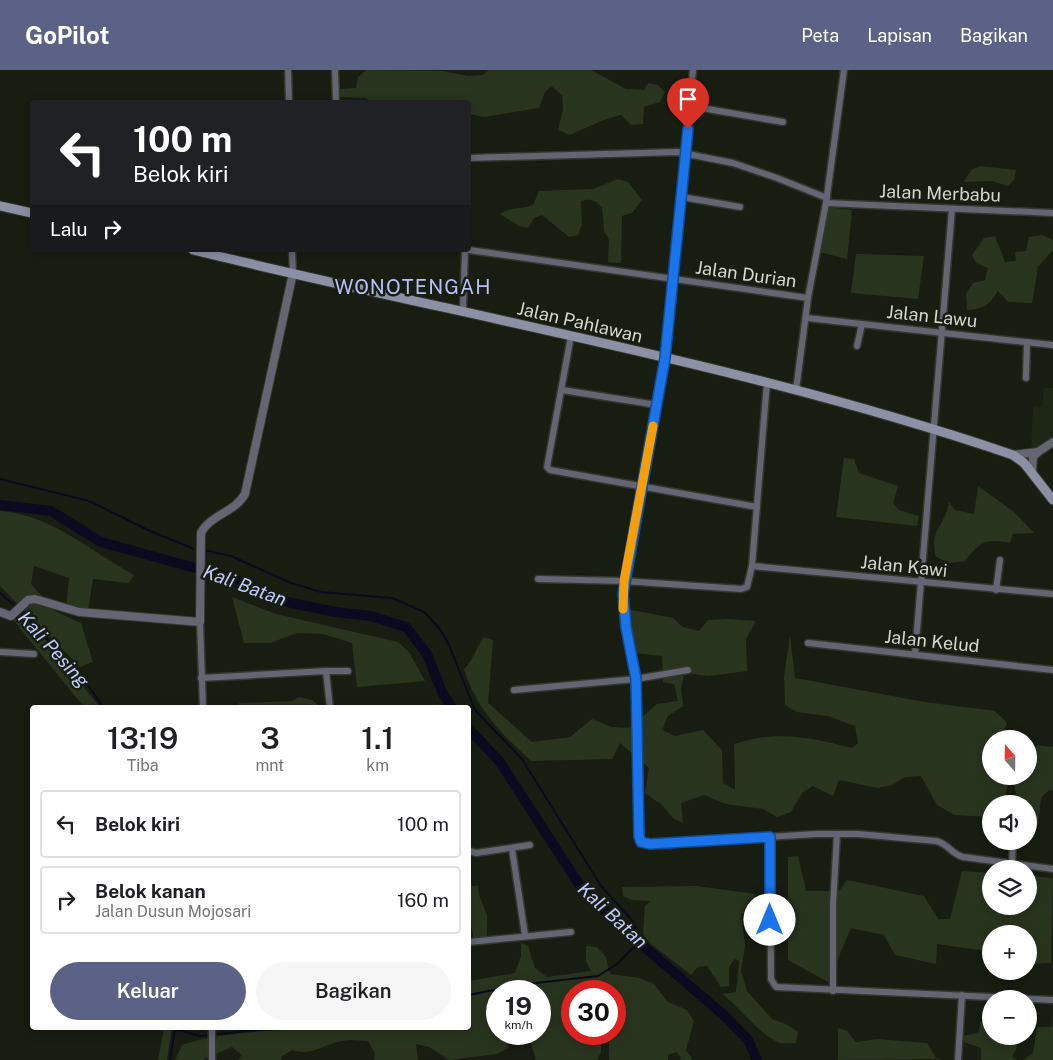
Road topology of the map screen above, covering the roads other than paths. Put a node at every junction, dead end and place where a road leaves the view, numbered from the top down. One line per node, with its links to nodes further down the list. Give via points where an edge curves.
1 (288, 70): 5 (street)
2 (335, 70): 6 (street)
3 (693, 70): 7 (street)
4 (844, 70): 12 (street)
5 (289, 100)
6 (336, 100)
7 (690, 106): 8 (street); 9 (street)
8 (783, 122)
9 (686, 154): 10 (street, Jalan Merbabu); 11 (street); 12 (street, Jalan Merbabu, via 733,163 786,181)
10 (471, 158)
11 (682, 197): 14 (street); 23 (street)
12 (826, 200): 15 (street, Jalan Merbabu); 24 (street)
13 (0, 206): 16 (main road)
14 (740, 207)
15 (952, 209): 17 (street, Jalan Merbabu); 28 (street)
16 (30, 213)
17 (1053, 213)
18 (471, 250): 23 (street, Jalan Durian)
19 (202, 252): 22 (main road, Jalan Pahlawan)
20 (292, 252): 22 (street)
21 (465, 252): 25 (street)
22 (292, 273): 25 (main road, Jalan Pahlawan); 55 (street, via 245,494 237,504 203,528 199,542)
23 (673, 278): 24 (street, Jalan Durian); 33 (street)
24 (808, 298): 26 (street, Jalan Durian)
25 (463, 311): 29 (main road, Jalan Pahlawan)
26 (807, 318): 27 (street, Jalan Lawu); 37 (street, Jalan Durian)
27 (862, 324): 28 (street, Jalan Lawu); 32 (street)
28 (942, 333): 30 (street, Jalan Lawu); 39 (street)
29 (571, 336): 33 (main road, Jalan Pahlawan); 36 (street)
30 (1027, 342): 31 (street, Jalan Lawu); 34 (street)
31 (1053, 345)
32 (857, 346)
33 (665, 358): 35 (main road, Jalan Pahlawan); 38 (street)
34 (1026, 378)
35 (767, 382): 37 (main road, Jalan Pahlawan); 46 (street)
36 (562, 390): 38 (street); 44 (street, via 548,469)
37 (796, 390): 39 (main road, Jalan Pahlawan)
38 (657, 405): 44 (street)
39 (934, 430): 42 (main road, Jalan Pahlawan); 51 (street)
40 (1053, 442): 41 (street)
41 (1038, 452): 42 (street); 43 (street, via 1032,462)
42 (1013, 454): 43 (main road)
43 (1032, 472): 45 (main road)
44 (641, 486): 46 (street); 50 (street)
45 (1053, 500)
46 (757, 507): 48 (street)
47 (1000, 560): 52 (street)
48 (752, 566): 50 (street, via 748,584 741,589); 51 (street, Jalan Kawi)
49 (538, 579): 50 (street)
50 (624, 581): 65 (street, via 623,609)
51 (920, 583): 52 (street, Jalan Kawi); 59 (street)
52 (996, 590): 53 (street, Jalan Kawi)
53 (1053, 594)
54 (0, 612): 55 (street, via 11,616 26,602 35,600 79,612)
55 (200, 622): 64 (street)
56 (808, 643): 59 (street, Jalan Kelud)
57 (0, 652): 58 (street)
58 (34, 654)
59 (915, 654): 61 (street, Jalan Kelud)
60 (688, 670): 65 (street)
61 (1053, 670)
62 (326, 671): 63 (street); 64 (street); 68 (street)
63 (348, 671)
64 (202, 678): 67 (street)
65 (636, 679): 66 (street); 70 (street, via 641,842)
66 (514, 690)
67 (203, 705)
68 (330, 705)
69 (837, 834): 70 (street); 74 (street, via 936,841 946,844 958,856); 80 (street, via 833,906)
70 (770, 837): 80 (street, via 772,983 781,988)
71 (530, 845): 72 (street)
72 (512, 849): 73 (street); 78 (street)
73 (471, 852)
74 (985, 860)
75 (1037, 867): 76 (street)
76 (1053, 869)
77 (571, 932): 78 (street)
78 (525, 935): 79 (street)
79 (471, 942)
80 (834, 990): 81 (street)
81 (962, 995): 82 (street); 85 (street)
82 (1053, 1000)
83 (212, 1032): 84 (street)
84 (212, 1060)
85 (958, 1060)

